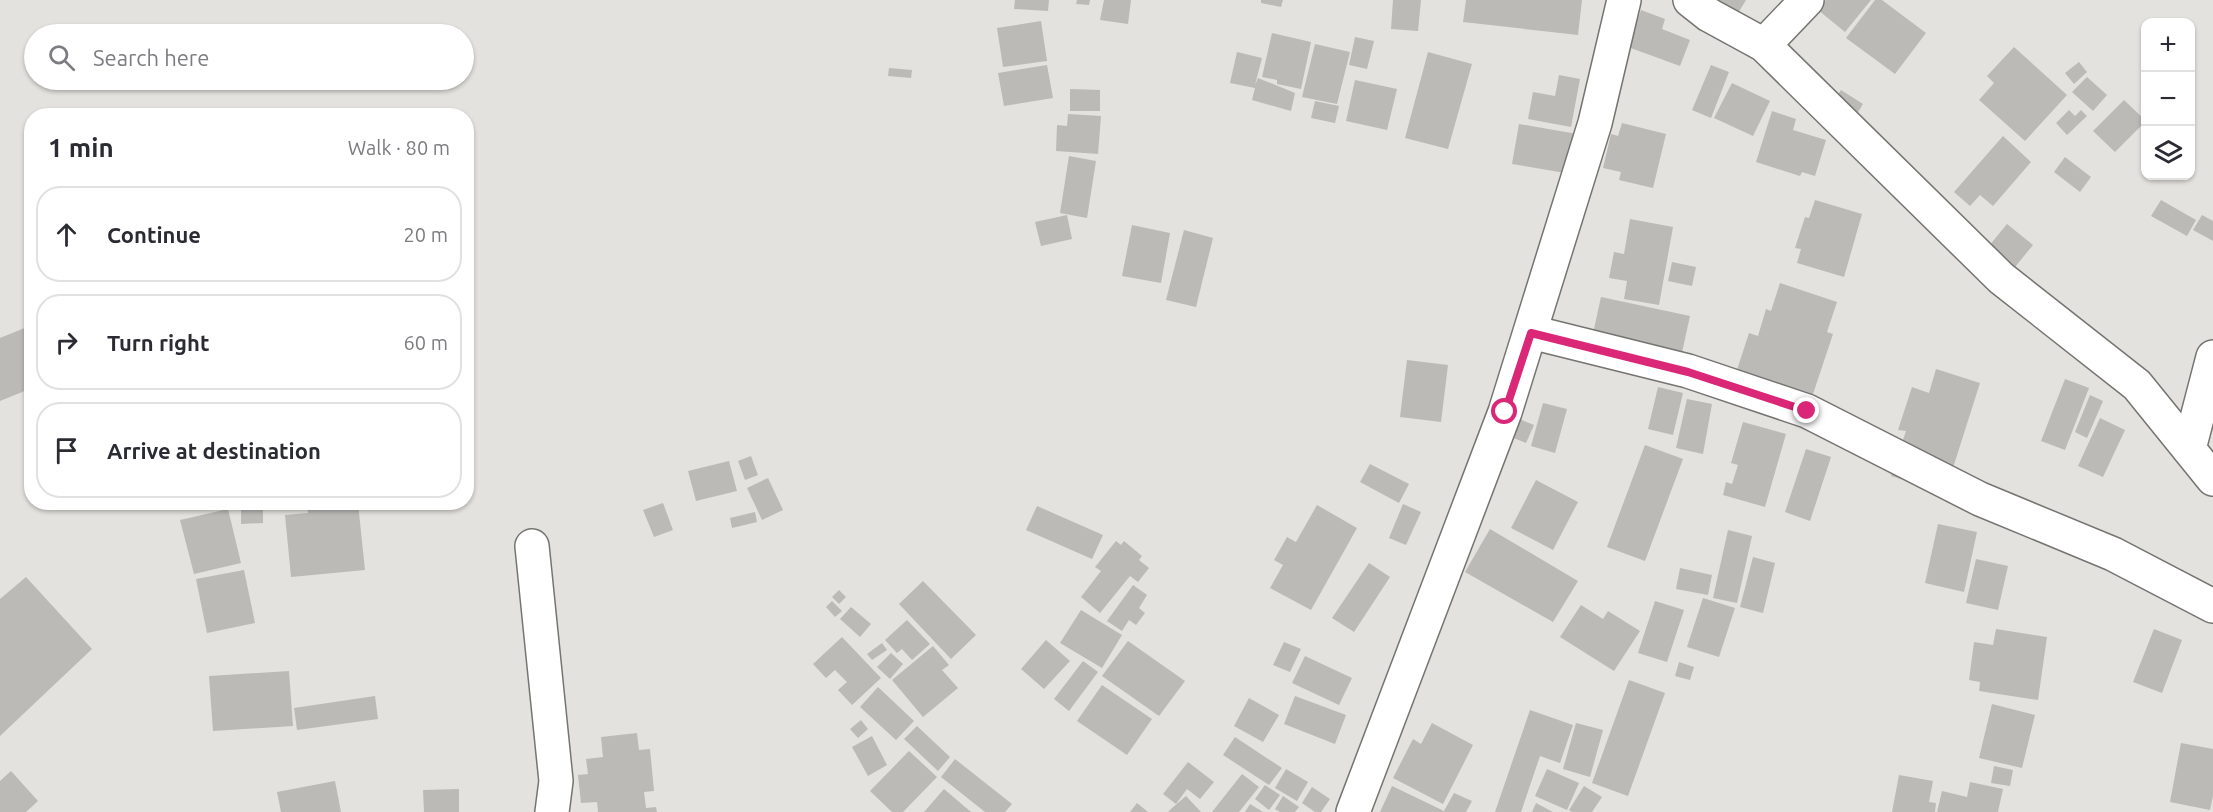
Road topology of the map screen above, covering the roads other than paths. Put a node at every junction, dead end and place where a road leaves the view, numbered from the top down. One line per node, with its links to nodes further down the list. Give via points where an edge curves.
1 (1624, 0): 5 (street, via 1595,123)
2 (1690, 0): 4 (street)
3 (1807, 0): 4 (street)
4 (1764, 45): 7 (street, via 2001,278 2137,385)
5 (1531, 333): 10 (street, via 1688,372 1807,411 1980,499 2113,554); 12 (street, via 1505,412)
6 (2213, 357): 7 (street)
7 (2188, 449): 8 (street)
8 (2213, 479)
9 (532, 546): 11 (street, via 556,781)
10 (2213, 606)
11 (552, 812)
12 (1353, 812)

